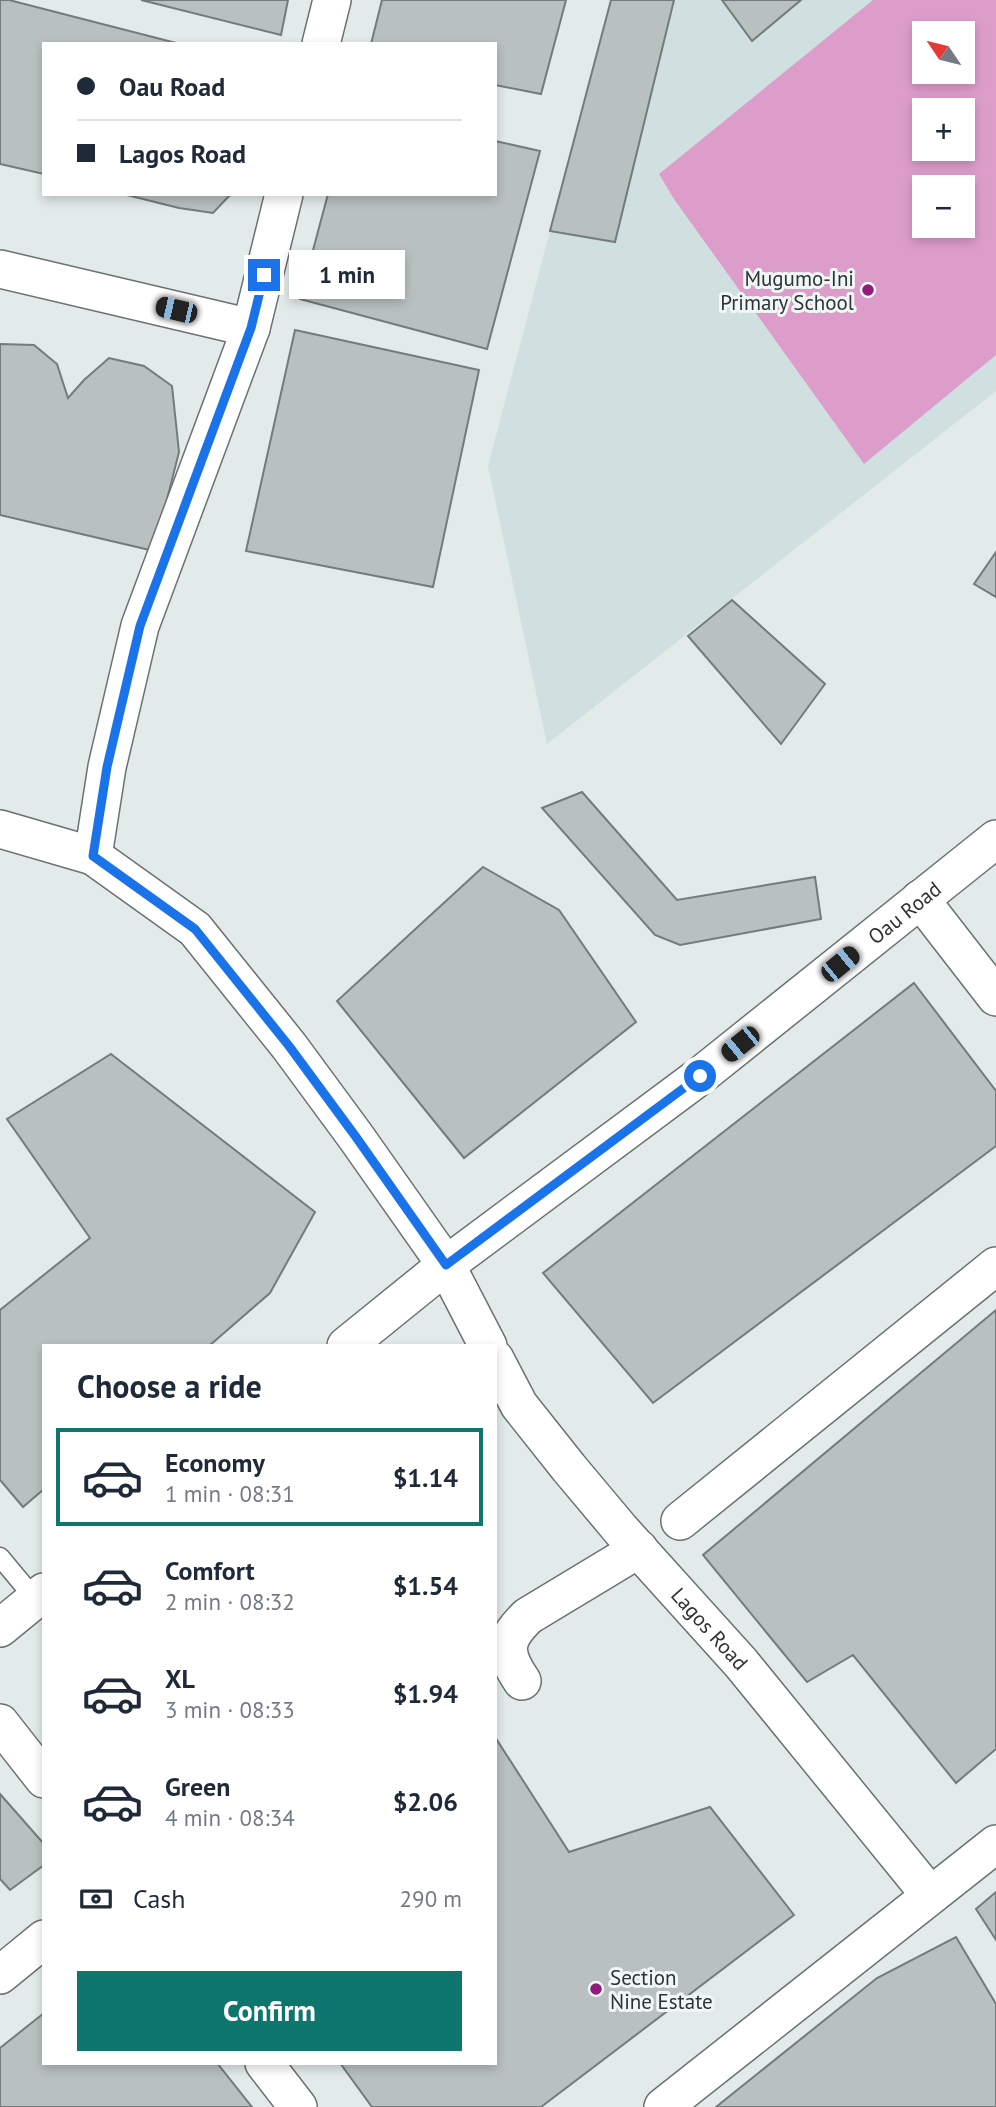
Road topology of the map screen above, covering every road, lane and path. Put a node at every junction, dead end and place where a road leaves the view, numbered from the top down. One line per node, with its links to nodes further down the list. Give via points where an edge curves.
1 (332, 0): 2 (street)
2 (322, 42)
3 (284, 196): 5 (street)
4 (0, 269): 5 (street)
5 (251, 328): 8 (street, via 140,626 107,767)
6 (0, 829): 8 (street)
7 (996, 839): 9 (street, Oau Road)
8 (93, 856): 11 (street, via 195,929 289,1046)
9 (920, 899): 10 (street); 11 (street, Oau Road, via 700,1076)
10 (996, 997)
11 (446, 1265): 13 (street, Oau Road); 14 (street)
12 (996, 1266): 16 (street)
13 (348, 1344)
14 (487, 1344)
15 (497, 1363): 17 (street, Lagos Road, via 519,1405)
16 (680, 1521)
17 (639, 1549): 21 (street, via 528,1616 512,1631 507,1652); 25 (street, Lagos Road, via 775,1703)
18 (0, 1557): 19 (lane)
19 (39, 1595): 20 (street)
20 (0, 1628)
21 (522, 1681)
22 (0, 1723): 23 (street)
23 (42, 1776)
24 (996, 1844): 25 (street)
25 (930, 1895): 30 (street)
26 (42, 1941): 27 (street)
27 (0, 1975)
28 (266, 2065): 29 (street)
29 (298, 2107)
30 (663, 2107)

